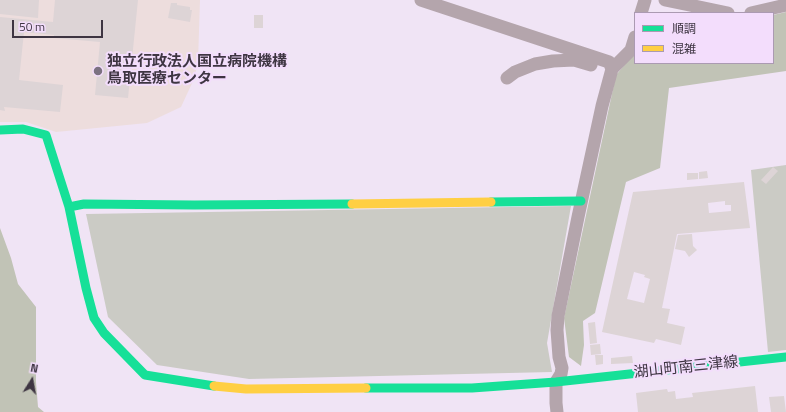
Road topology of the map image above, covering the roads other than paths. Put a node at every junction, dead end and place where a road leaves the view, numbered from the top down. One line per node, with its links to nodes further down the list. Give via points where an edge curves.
1 (421, 0): 9 (street, via 609,62)
2 (645, 0): 5 (street)
3 (665, 0): 6 (street)
4 (786, 6): 7 (street)
5 (641, 12)
6 (723, 12)
7 (756, 12)
8 (634, 40): 9 (street, via 631,50)
9 (612, 69): 10 (street, via 574,60 553,61 535,64); 12 (street)
10 (507, 78)
11 (0, 130): 13 (street, 湖山町南三津線, via 23,129 46,135)
12 (581, 201): 13 (street, via 313,205 84,204); 15 (street, via 558,316 559,357 562,368)
13 (69, 207): 15 (street, 湖山町南三津線, via 94,318 104,333 145,375 246,389 472,388)
14 (786, 357): 15 (street, 湖山町南三津線)
15 (556, 382): 16 (street)
16 (557, 412)

